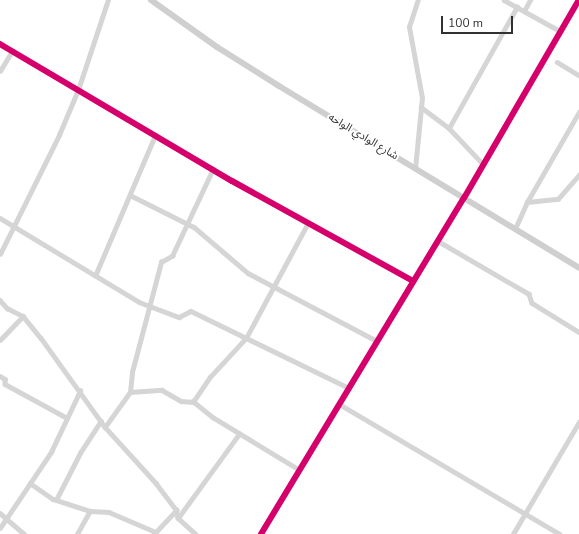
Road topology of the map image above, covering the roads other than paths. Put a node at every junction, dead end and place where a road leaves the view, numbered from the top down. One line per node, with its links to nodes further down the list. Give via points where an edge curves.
1 (108, 0): 15 (street)
2 (151, 0): 22 (main road, شارع الوادي الواحه, via 223,51)
3 (418, 0): 16 (street, via 409,27 422,98)
4 (504, 0): 7 (street)
5 (530, 0): 8 (street)
6 (579, 0): 9 (street)
7 (517, 7): 8 (street); 18 (street)
8 (524, 11): 9 (street)
9 (560, 31): 20 (street)
10 (0, 44): 11 (street)
11 (12, 51): 13 (street); 15 (street)
12 (557, 62): 14 (street)
13 (0, 70)
14 (579, 75)
15 (78, 90): 19 (street); 30 (street)
16 (421, 107): 18 (street); 22 (street)
17 (579, 112): 26 (street)
18 (448, 128): 20 (street)
19 (154, 135): 21 (street); 24 (street)
20 (483, 164): 25 (street)
21 (213, 169): 28 (street); 29 (street)
22 (415, 169): 25 (main road, شارع الوادي الواحه)
23 (579, 176): 26 (street, via 558,199)
24 (130, 195): 29 (street); 35 (street)
25 (464, 198): 31 (main road, شارع الوادي الواحه); 32 (street)
26 (526, 202): 31 (street)
27 (0, 218): 30 (street)
28 (308, 223): 36 (street); 37 (street)
29 (187, 224): 37 (street, via 248,273); 39 (street, via 172,256 161,262)
30 (15, 227): 33 (street); 35 (street)
31 (515, 229): 34 (main road, شارع الوادي الواحه)
32 (438, 242): 36 (street); 41 (street, via 529,294 532,303)
33 (0, 254)
34 (579, 268)
35 (95, 276): 39 (street)
36 (413, 281): 44 (street)
37 (274, 286): 42 (street); 44 (street)
38 (0, 300): 40 (street, via 7,308)
39 (150, 306): 42 (street, via 179,317 191,311); 48 (street, via 132,372)
40 (23, 316): 43 (street); 47 (street)
41 (579, 332)
42 (246, 338): 46 (street); 49 (street, via 210,377)
43 (0, 340)
44 (377, 341): 46 (street)
45 (0, 376): 51 (street, via 5,379 5,384)
46 (349, 388): 50 (street)
47 (80, 391): 51 (street); 52 (street)
48 (130, 392): 49 (street, via 162,390 181,401); 54 (street)
49 (193, 402): 55 (street)
50 (339, 404): 56 (street); 62 (street)
51 (67, 418): 57 (street, via 51,452)
52 (101, 421): 54 (street); 58 (street, via 80,453)
53 (579, 422): 62 (street)
54 (105, 427): 59 (street, via 156,483)
55 (238, 434): 56 (street); 63 (street)
56 (299, 470): 70 (street)
57 (30, 483): 58 (street); 64 (street)
58 (56, 500): 60 (street)
59 (176, 510): 63 (street); 66 (street)
60 (90, 511): 66 (street, via 109,512); 68 (street)
61 (0, 513): 64 (street)
62 (525, 513): 71 (street); 72 (street)
63 (178, 518): 69 (street)
64 (7, 519): 65 (street); 67 (street)
65 (0, 528)
66 (155, 533)
67 (24, 534)
68 (77, 534)
69 (196, 534)
70 (260, 534)
71 (513, 534)
72 (560, 534)

